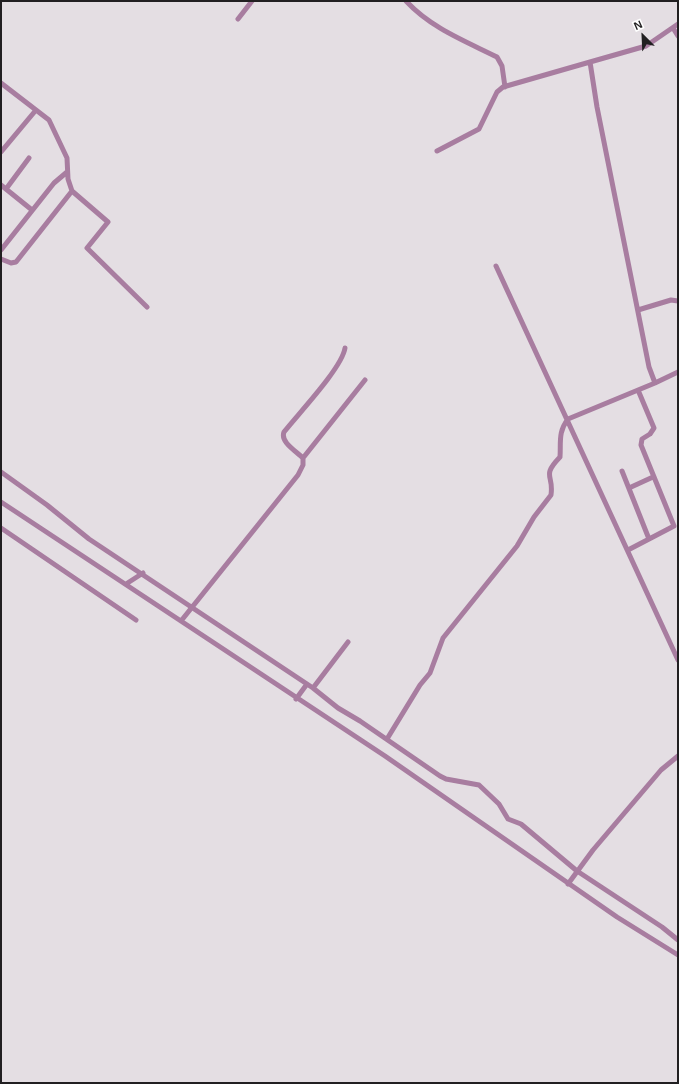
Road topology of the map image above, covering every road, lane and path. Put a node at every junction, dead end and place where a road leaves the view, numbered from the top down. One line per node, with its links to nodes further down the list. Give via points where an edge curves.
1 (252, 1): 3 (street)
2 (406, 1): 9 (street, via 432,24 497,56 502,66)
3 (238, 19)
4 (678, 24): 5 (street)
5 (673, 28): 6 (street); 7 (street, via 646,46)
6 (678, 36)
7 (590, 62): 9 (street); 24 (street)
8 (1, 83): 10 (street)
9 (505, 87): 11 (street, via 497,92 479,128)
10 (36, 110): 12 (street); 14 (street, via 47,117 67,158)
11 (437, 151)
12 (1, 152)
13 (29, 158): 16 (street)
14 (66, 172): 17 (street); 18 (street)
15 (1, 185): 16 (street)
16 (6, 189): 18 (street)
17 (72, 191): 20 (street, via 17,261 11,263); 23 (street, via 108,222 87,248)
18 (32, 210): 19 (street)
19 (1, 250)
20 (1, 259)
21 (496, 266): 30 (street)
22 (678, 302): 24 (street, via 672,300)
23 (147, 307)
24 (638, 310): 28 (street)
25 (345, 348): 31 (street, via 335,369 282,436 284,441)
26 (678, 372): 28 (street)
27 (364, 380): 31 (street)
28 (655, 383): 29 (street)
29 (638, 390): 30 (street); 34 (street, via 654,425 654,431 640,441)
30 (568, 419): 40 (street); 51 (street, via 560,431 560,458 550,467 551,495 537,512 517,546 443,638 430,673)
31 (303, 458): 43 (street, via 298,475)
32 (622, 471): 35 (street)
33 (1, 472): 41 (street, via 89,539)
34 (653, 477): 35 (street); 37 (street)
35 (629, 488): 39 (street)
36 (1, 502): 42 (street)
37 (676, 525): 39 (street)
38 (1, 528): 44 (street)
39 (649, 539): 40 (street)
40 (628, 550): 47 (street)
41 (143, 573): 42 (street); 43 (street)
42 (126, 584): 45 (street)
43 (193, 607): 45 (street); 48 (street)
44 (136, 620)
45 (181, 621): 50 (street)
46 (348, 642): 49 (street)
47 (678, 660)
48 (307, 684): 49 (street); 50 (street)
49 (312, 688): 51 (street)
50 (296, 699): 54 (street, via 384,756)
51 (387, 739): 53 (street, via 446,779 479,785 499,804 506,817 521,824)
52 (678, 756): 53 (street, via 661,770)
53 (577, 871): 54 (street); 55 (street)
54 (568, 884): 56 (street)
55 (678, 940)
56 (678, 955)

